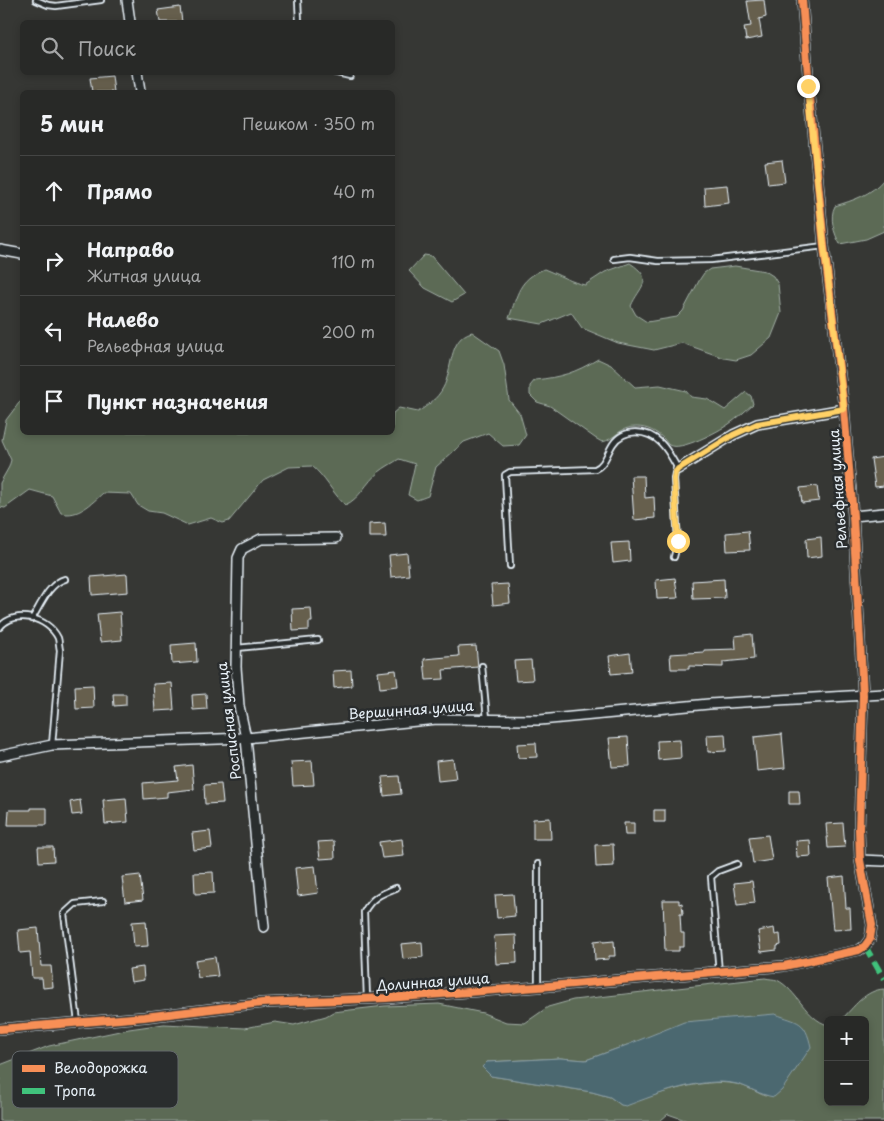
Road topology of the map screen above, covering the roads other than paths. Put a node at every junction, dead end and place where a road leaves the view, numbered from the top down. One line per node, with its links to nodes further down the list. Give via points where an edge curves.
1 (36, 0): 2 (lane, via 56,6)
2 (101, 0)
3 (127, 0): 6 (street)
4 (298, 0): 7 (lane)
5 (802, 0): 12 (street, Рельефная улица)
6 (130, 20)
7 (300, 20)
8 (138, 75): 11 (street)
9 (346, 75): 10 (lane)
10 (350, 76)
11 (140, 90)
12 (824, 246): 15 (lane, via 711,260); 16 (street, Рельефная улица)
13 (0, 250): 14 (street)
14 (20, 254)
15 (614, 259)
16 (844, 409): 17 (street, via 757,424); 19 (street, Рельефная улица)
17 (678, 469): 21 (lane, via 674,479 678,541); 22 (lane, via 660,442 635,432 619,437 603,464 595,469 507,473 504,478)
18 (884, 513): 19 (street)
19 (854, 516): 30 (street, Рельефная улица)
20 (336, 538): 27 (street, Росписная улица, via 261,539 242,549 238,558)
21 (674, 557)
22 (510, 566)
23 (65, 579): 24 (lane, via 54,585)
24 (32, 619): 25 (lane, via 14,617); 33 (lane, via 44,623 58,638 60,650)
25 (0, 627)
26 (318, 640): 27 (lane)
27 (235, 648): 32 (street, Росписная улица, via 239,706)
28 (482, 666): 31 (lane)
29 (884, 694): 30 (street, Вершинная улица)
30 (863, 695): 31 (street, Вершинная улица, via 709,704 540,720); 35 (street, Рельефная улица, via 858,829)
31 (487, 720): 32 (street, Вершинная улица, via 437,719)
32 (246, 738): 33 (street, Вершинная улица); 41 (street, Росписная улица)
33 (52, 745): 34 (street, Вершинная улица)
34 (0, 756)
35 (860, 860): 36 (street); 42 (street, Рельефная улица, via 872,925 870,939)
36 (884, 861)
37 (538, 864): 44 (lane)
38 (738, 864): 43 (lane, via 711,877)
39 (396, 888): 45 (lane, via 379,895 364,912)
40 (103, 901): 46 (lane, via 75,904 64,914)
41 (264, 927)
42 (865, 946): 43 (street, Долинная улица, via 784,966)
43 (718, 972): 44 (street, Долинная улица)
44 (538, 987): 45 (street, Долинная улица)
45 (367, 999): 46 (street, Долинная улица, via 262,1003)
46 (78, 1022): 47 (street, Долинная улица)
47 (0, 1029)

